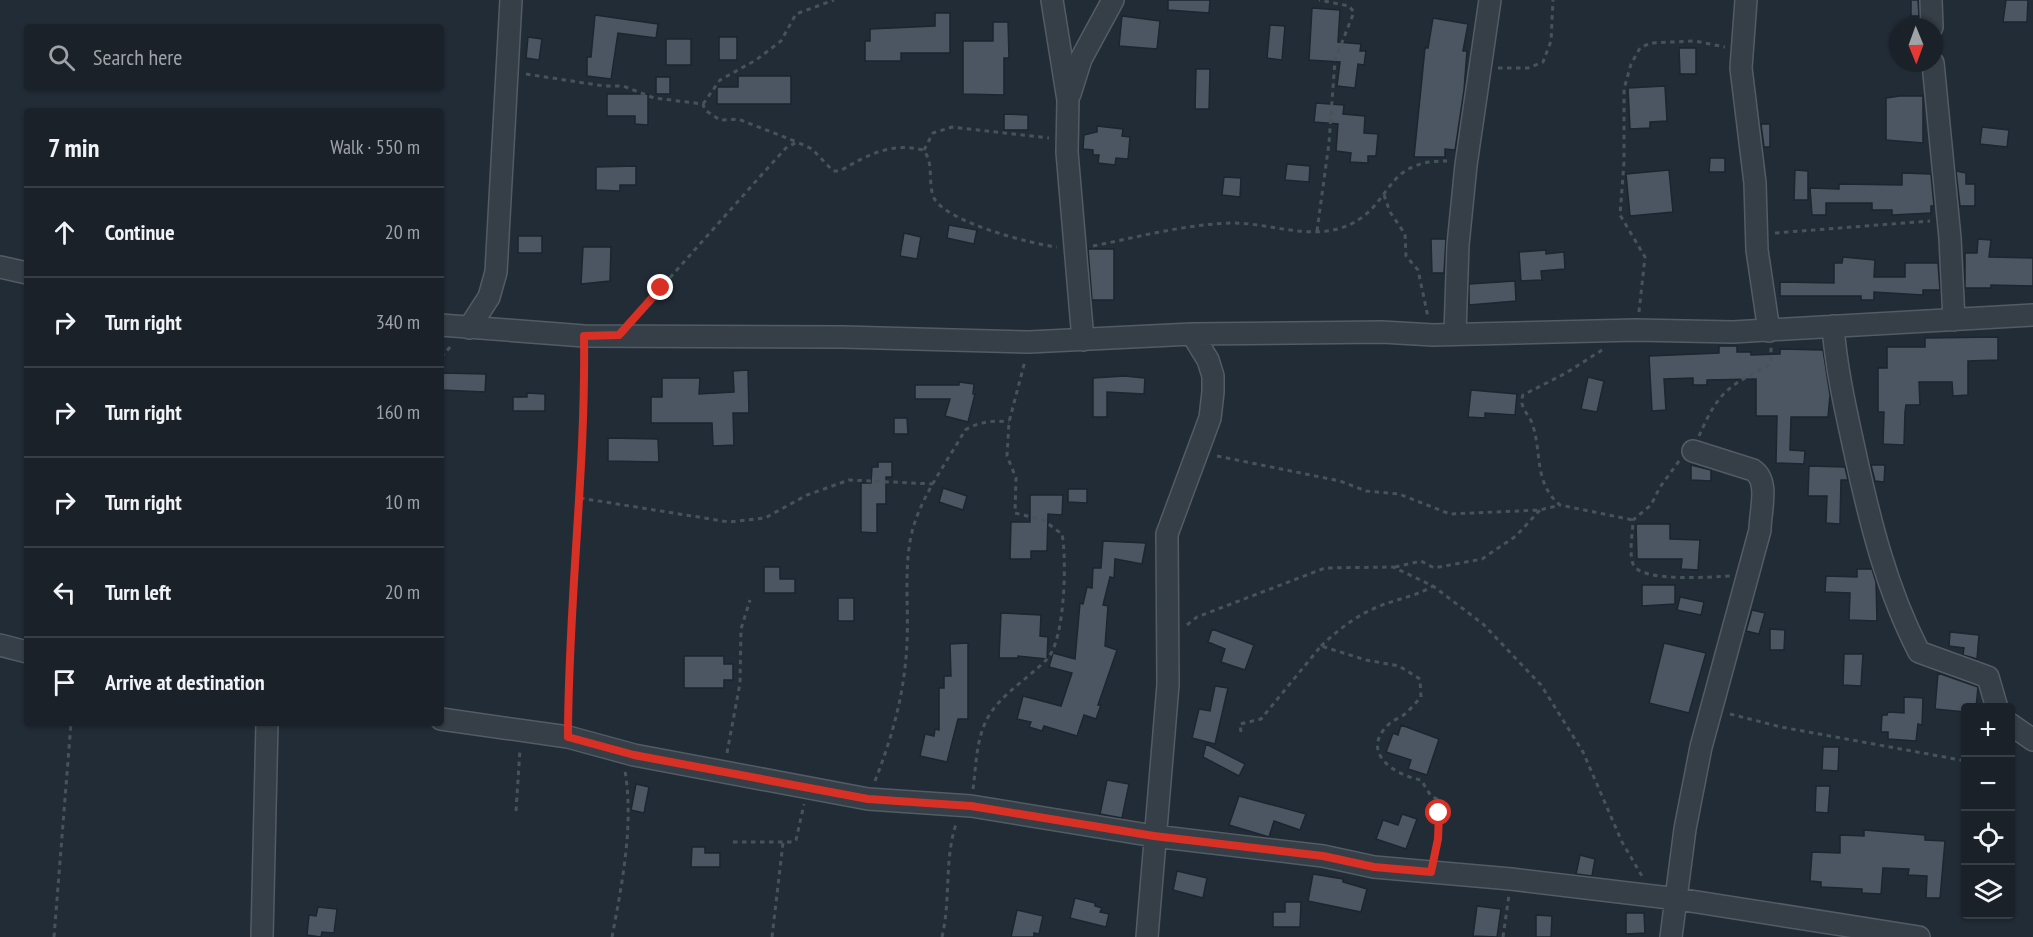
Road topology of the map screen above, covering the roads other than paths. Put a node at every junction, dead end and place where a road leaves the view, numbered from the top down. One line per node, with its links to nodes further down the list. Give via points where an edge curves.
1 (511, 0): 16 (street, via 496,272 489,297)
2 (1052, 0): 9 (street)
3 (1113, 0): 9 (street, via 1081,59)
4 (1490, 0): 18 (street, via 1466,165)
5 (1746, 0): 17 (street, via 1741,51)
6 (1931, 0): 7 (street)
7 (1932, 18)
8 (1934, 72): 13 (street)
9 (1068, 100): 20 (street, via 1067,152)
10 (0, 267): 11 (street)
11 (24, 272)
12 (2033, 315): 13 (street)
13 (1954, 320): 15 (street)
14 (444, 325): 16 (street)
15 (1833, 326): 17 (street); 24 (street, via 1836,363 1879,555 1904,623 1919,652 1988,677)
16 (470, 328): 20 (street, via 584,336)
17 (1769, 331): 18 (street)
18 (1455, 333): 19 (street)
19 (1192, 334): 20 (street); 29 (street, via 1213,376 1210,418 1167,534 1169,639)
20 (1083, 340)
21 (1693, 451): 30 (street, via 1753,470 1760,474 1764,486 1760,530 1711,709 1685,829)
22 (0, 645): 23 (street)
23 (24, 650)
24 (1996, 703)
25 (444, 719): 29 (street, via 568,737 621,752 868,799 965,806)
26 (267, 726): 31 (street)
27 (2015, 727): 28 (street)
28 (2033, 740)
29 (1154, 836): 30 (street, via 1323,856 1374,867); 32 (street)
30 (1678, 899): 33 (street); 34 (street)
31 (262, 937)
32 (1147, 937)
33 (1671, 937)
34 (1919, 937)

